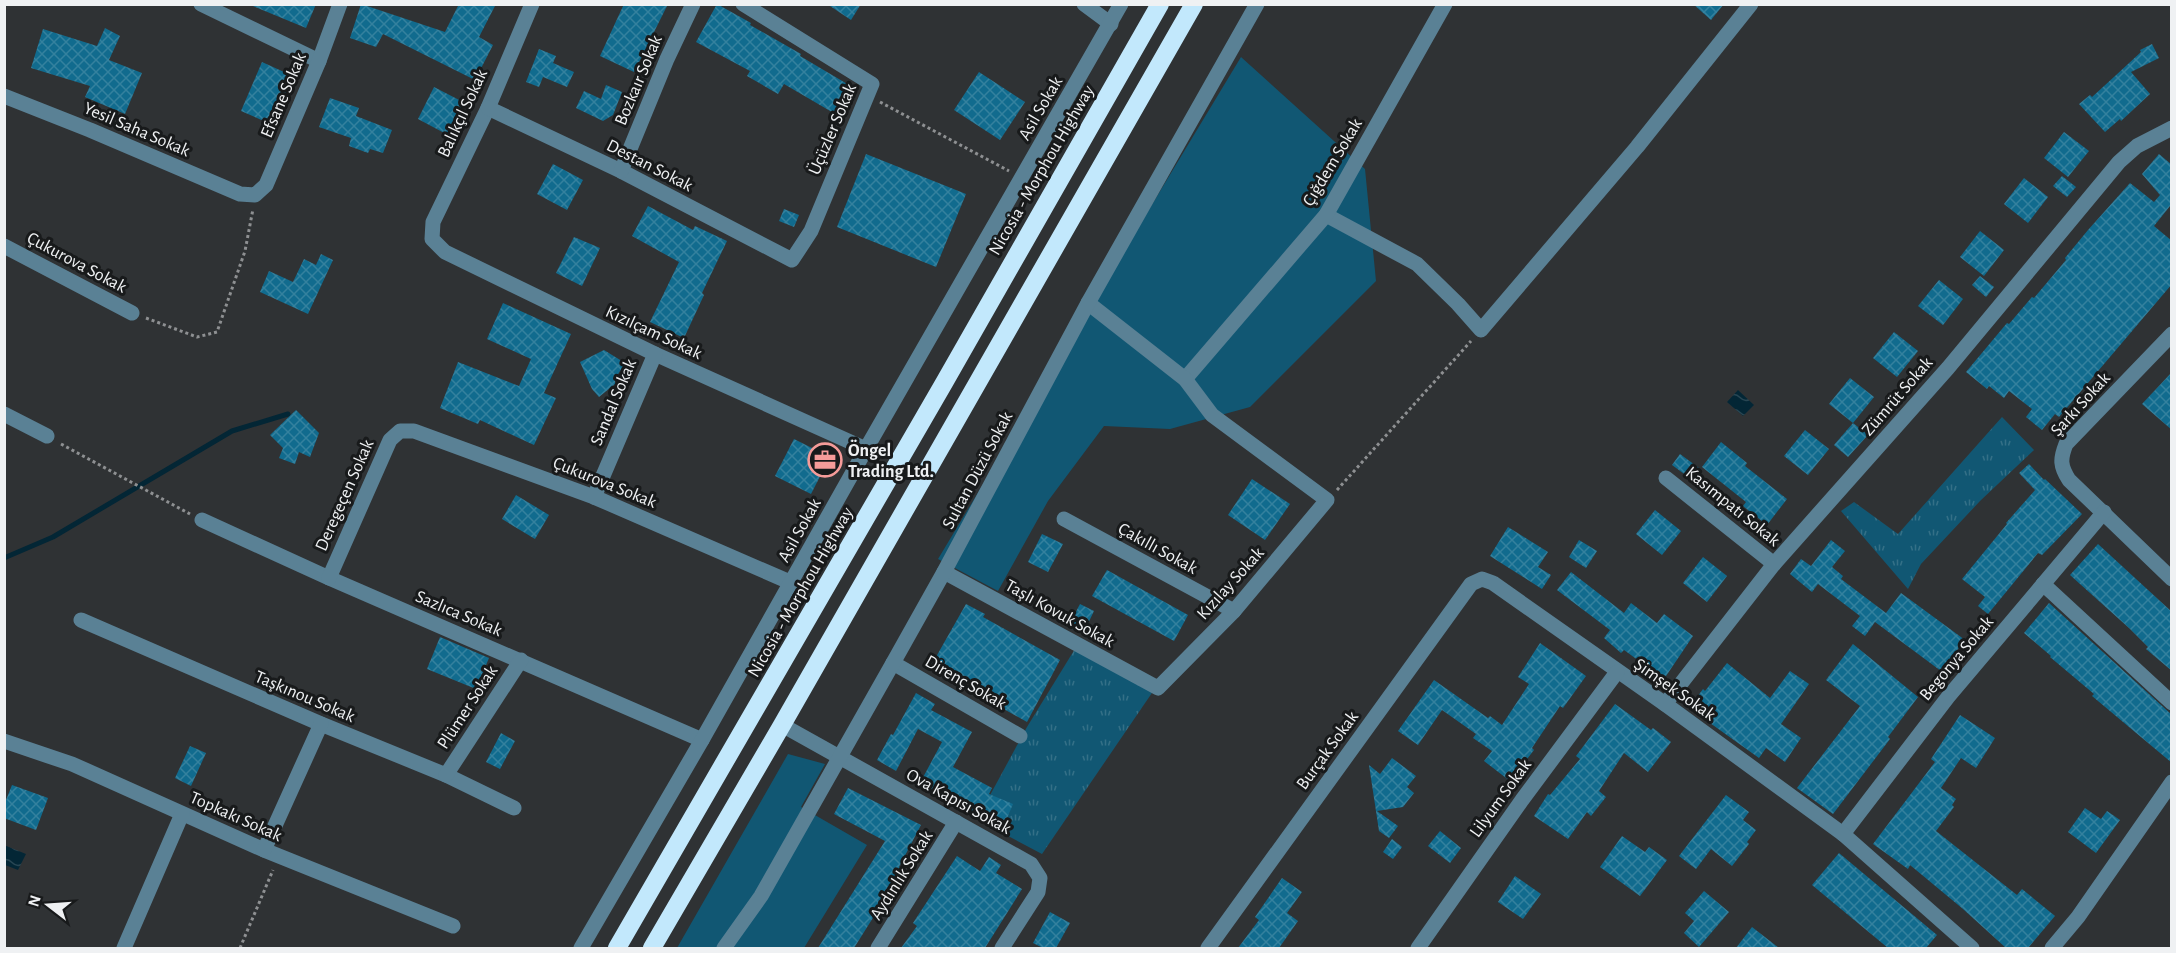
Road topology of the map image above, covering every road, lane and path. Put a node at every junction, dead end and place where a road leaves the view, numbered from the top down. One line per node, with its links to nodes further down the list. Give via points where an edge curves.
1 (201, 4): 14 (street)
2 (340, 4): 14 (street, Efsane Sokak)
3 (532, 4): 17 (street, Balıkçıl Sokak)
4 (693, 4): 19 (street, Bozkaır Sokak)
5 (742, 4): 15 (street, Üçüzler Sokak, via 873,84)
6 (1083, 4): 13 (street)
7 (1121, 4): 13 (street, Asil Sokak)
8 (1160, 4): 75 (highway, Nicosia - Morphou Highway)
9 (1194, 4): 58 (highway)
10 (1257, 4): 26 (street, Sultan Düzü Sokak)
11 (1445, 4): 22 (street, Çığdem Sokak)
12 (1751, 4): 28 (street, via 1637,147)
13 (1111, 24): 20 (street, Asil Sokak)
14 (319, 62): 21 (street, Efsane Sokak, via 266,185)
15 (867, 95): 20 (path); 25 (street, Üçüzler Sokak, via 810,231)
16 (4, 96): 21 (street, Yesil Saha Sokak, via 240,194)
17 (488, 108): 19 (street, Destan Sokak); 23 (street, Balıkçıl Sokak, via 433,222)
18 (2172, 128): 42 (street, Zümrüt Sokak, via 2137,146 2119,162 1948,368)
19 (621, 171): 25 (street, Destan Sokak)
20 (1022, 178): 35 (street, Asil Sokak)
21 (255, 195): 27 (path, via 245,251 217,332 197,337)
22 (1326, 214): 28 (street, via 1417,264); 31 (street, Çığdem Sokak)
23 (432, 239): 30 (street, Kızılçam Sokak, via 445,252)
24 (4, 246): 27 (street, Çukurova Sokak)
25 (792, 260)
26 (1088, 303): 31 (street); 43 (street, Sultan Düzü Sokak)
27 (132, 313)
28 (1481, 330): 38 (path)
29 (2172, 334): 39 (street, Şarkı Sokak, via 2066,444 2061,456 2061,467 2069,480)
30 (655, 354): 35 (street, Kızılçam Sokak); 37 (street, Sandal Sokak)
31 (1185, 379): 38 (street, via 1212,415)
32 (4, 414): 34 (street)
33 (400, 431): 37 (street, Çukurova Sokak, via 414,431); 44 (street, Deregeçen Sokak, via 390,440)
34 (47, 436): 41 (path)
35 (866, 449): 47 (street, Asil Sokak)
36 (1666, 478): 42 (street, Kasımpatı Sokak)
37 (594, 497): 47 (street, Çukurova Sokak)
38 (1327, 500): 49 (street, Kızılay Sokak)
39 (2104, 512): 46 (street, Şarkı Sokak); 48 (street, Begonya Sokak)
40 (1064, 519): 49 (street, Çakıllı Sokak)
41 (202, 520): 44 (street, Sazlıca Sokak)
42 (1774, 564): 55 (street, Zümrüt Sokak)
43 (944, 572): 52 (street, Sultan Düzü Sokak); 54 (street, Taşlı Kovuk Sokak)
44 (329, 578): 51 (street, Sazlıca Sokak)
45 (1482, 579): 53 (street, Şimşek Sokak); 80 (street, Burçak Sokak, via 1471,584)
46 (2172, 579)
47 (792, 583): 60 (street, Asil Sokak)
48 (2043, 584): 56 (street); 68 (street, Begonya Sokak, via 1948,697)
49 (1234, 611): 54 (street, Kızılay Sokak)
50 (81, 620): 57 (street, Taşkınou Sokak)
51 (521, 660): 60 (street, Sazlıca Sokak); 63 (street, Plümer Sokak)
52 (893, 663): 59 (street, Direnç Sokak); 62 (street, Sultan Düzü Sokak)
53 (1617, 672): 55 (street, Şimşek Sokak); 81 (street, Lilyum Sokak)
54 (1158, 688)
55 (1665, 704): 68 (street, Şimşek Sokak)
56 (2172, 704)
57 (321, 724): 63 (street, Taşkınou Sokak); 69 (street)
58 (782, 725): 62 (street, Ova Kapısı Sokak); 76 (highway)
59 (1020, 735)
60 (702, 740): 74 (street, Asil Sokak)
61 (4, 741): 66 (street, Topkakı Sokak, via 72,764)
62 (840, 756): 67 (street, Ova Kapısı Sokak); 77 (street, Sultan Düzü Sokak, via 761,896)
63 (446, 775): 65 (street, Taşkınou Sokak)
64 (2172, 782): 83 (street)
65 (514, 808)
66 (182, 814): 69 (street, Topkakı Sokak); 72 (street)
67 (956, 822): 78 (street, Aydınlık Sokak); 79 (street, Ova Kapısı Sokak, via 1031,864 1040,878 1038,892)
68 (1843, 834): 82 (street, Şimşek Sokak)
69 (264, 850): 70 (street, Topkakı Sokak)
70 (279, 856): 71 (street, Topkakı Sokak); 73 (path)
71 (453, 926)
72 (124, 948)
73 (240, 948)
74 (581, 948)
75 (617, 948)
76 (652, 948)
77 (724, 948)
78 (878, 948)
79 (1002, 948)
80 (1208, 948)
81 (1418, 948)
82 (1972, 948)
83 (2052, 948)

